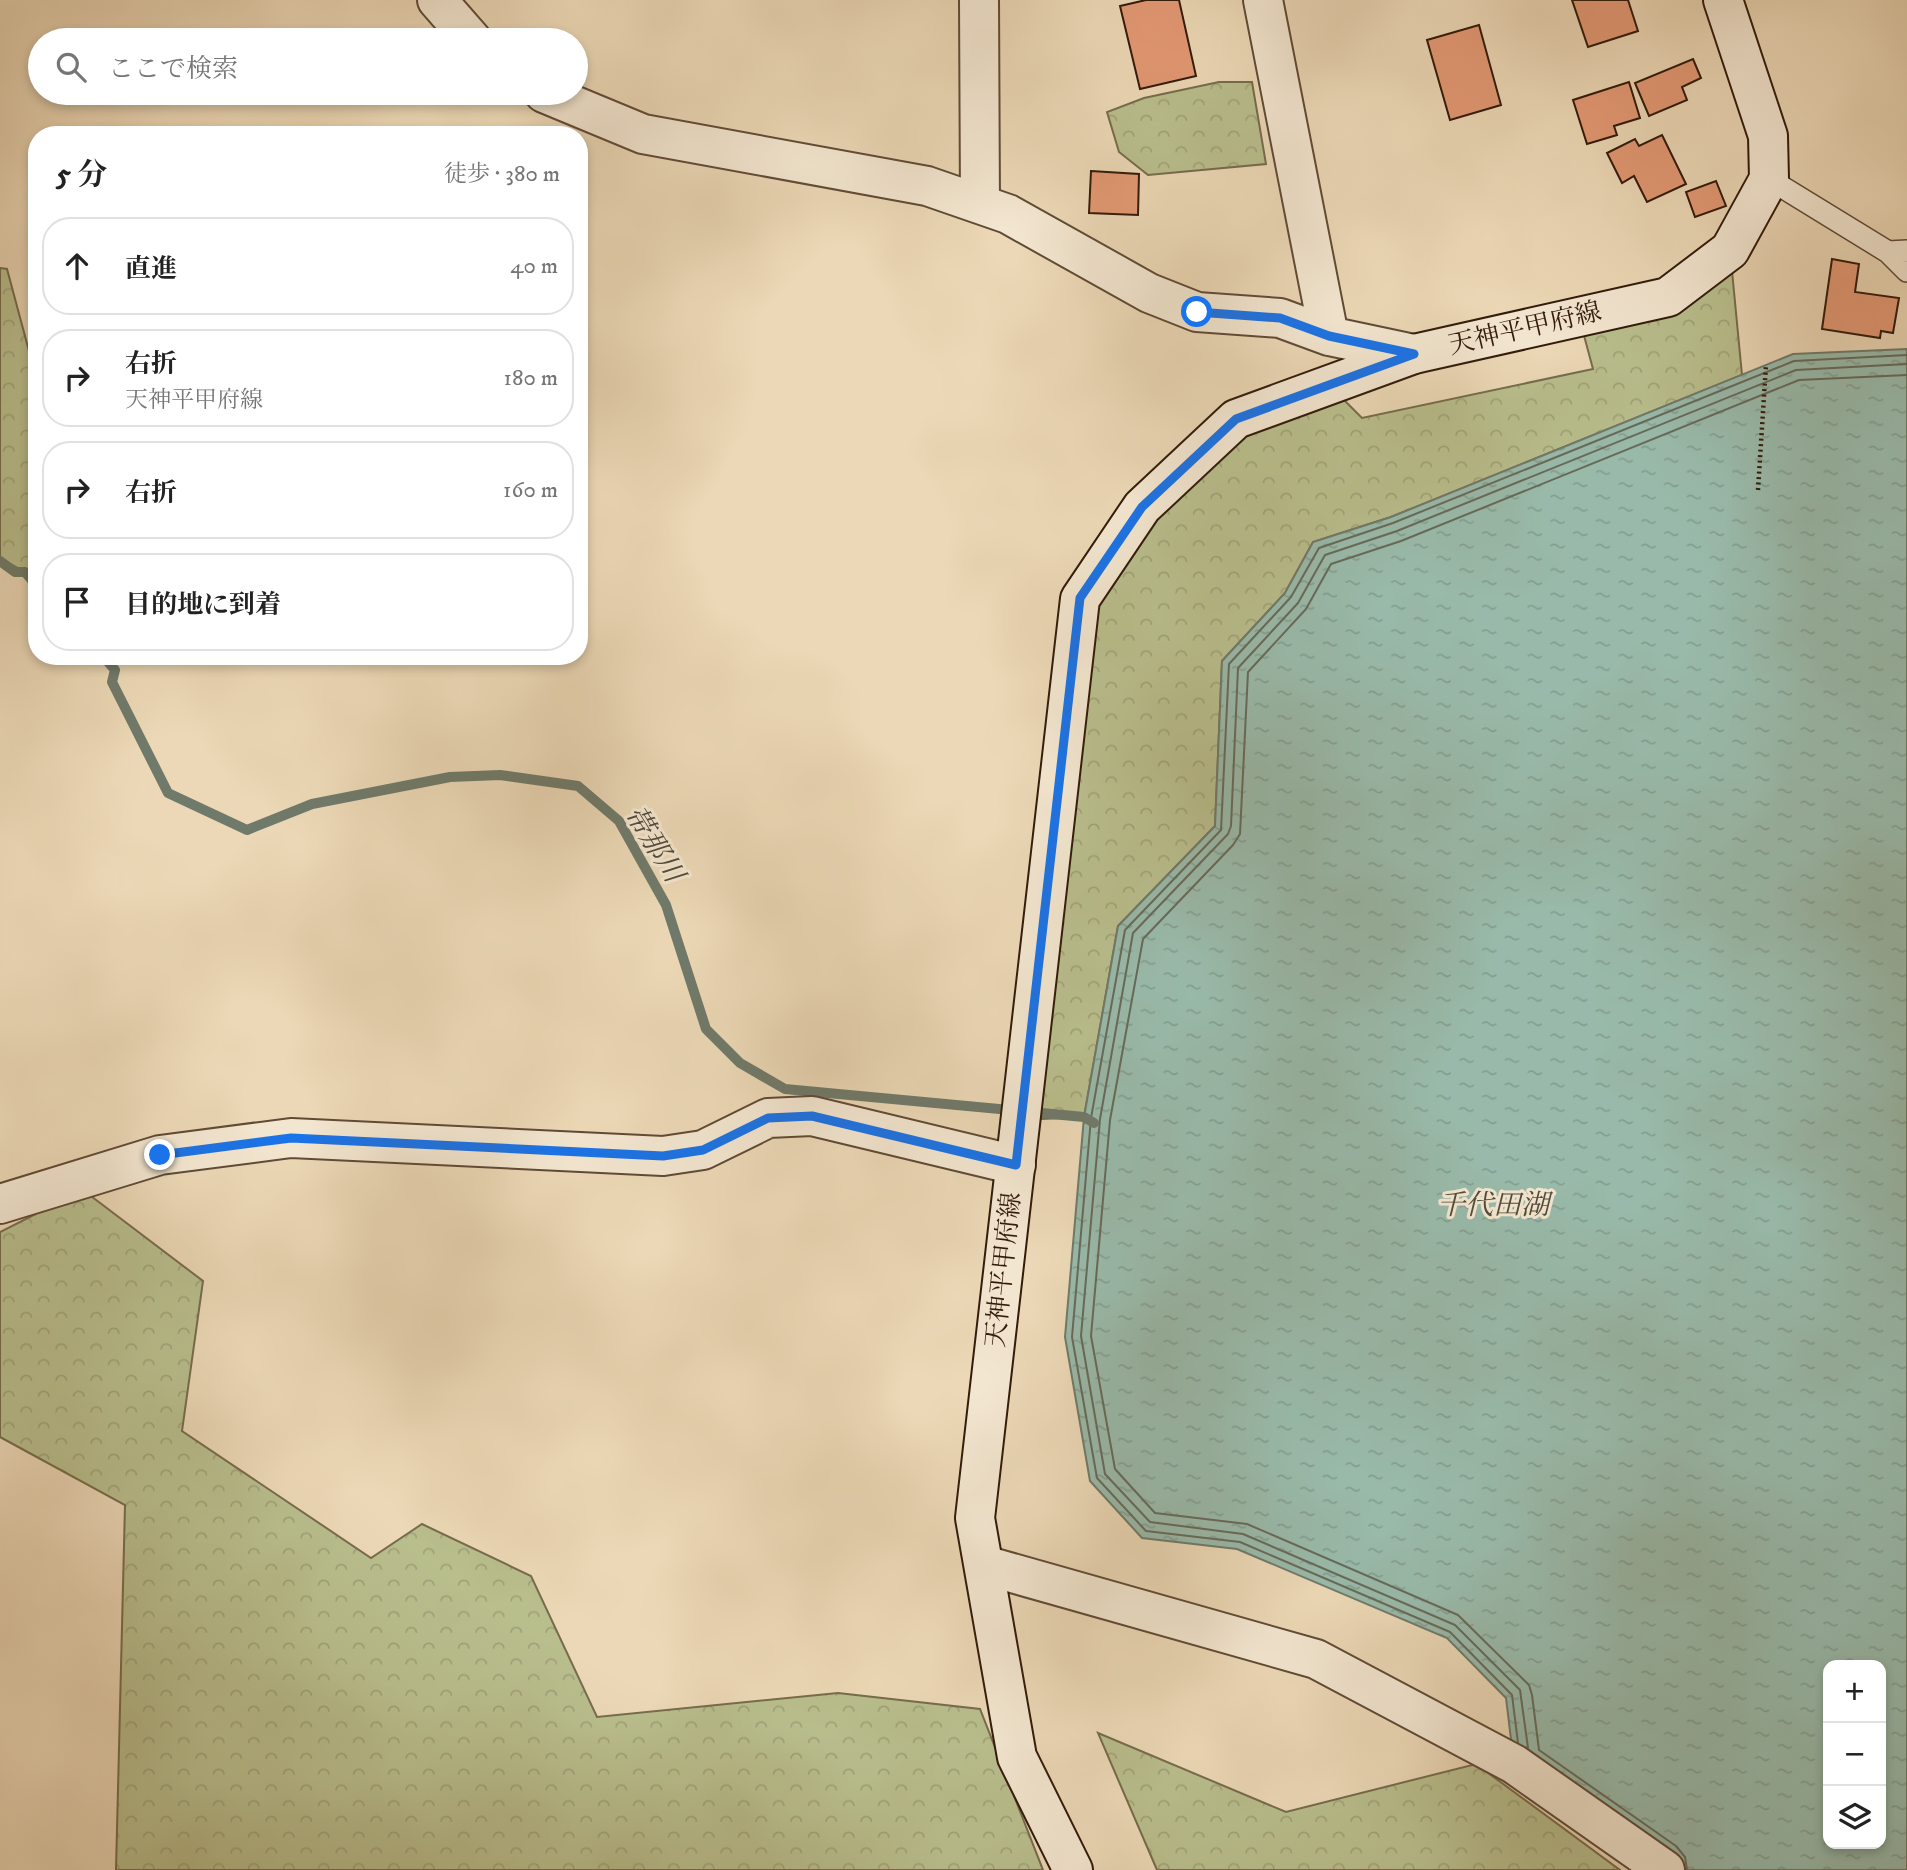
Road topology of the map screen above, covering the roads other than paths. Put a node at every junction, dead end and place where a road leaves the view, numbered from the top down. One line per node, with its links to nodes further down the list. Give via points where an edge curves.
1 (437, 0): 5 (street)
2 (979, 0): 8 (street)
3 (1263, 0): 11 (street)
4 (1723, 0): 7 (street, 天神平甲府線, via 1768,136)
5 (462, 28)
6 (570, 105): 8 (street, via 643,134 927,186)
7 (1769, 178): 9 (lane); 12 (street, 天神平甲府線, via 1730,250 1668,297)
8 (980, 204): 11 (street, via 1008,214 1149,293 1197,312 1280,318)
9 (1897, 251): 10 (lane)
10 (1907, 271)
11 (1329, 336): 12 (street)
12 (1414, 354): 13 (street, 天神平甲府線, via 1236,419 1142,507 1080,598)
13 (1016, 1165): 14 (street, via 812,1116 768,1118 703,1150 663,1156 291,1138 160,1155); 15 (street, 天神平甲府線, via 975,1518)
14 (0, 1204)
15 (984, 1565): 16 (street, 天神平甲府線, via 1017,1757); 17 (street, via 1316,1659 1514,1764)
16 (1073, 1870)
17 (1665, 1870)

